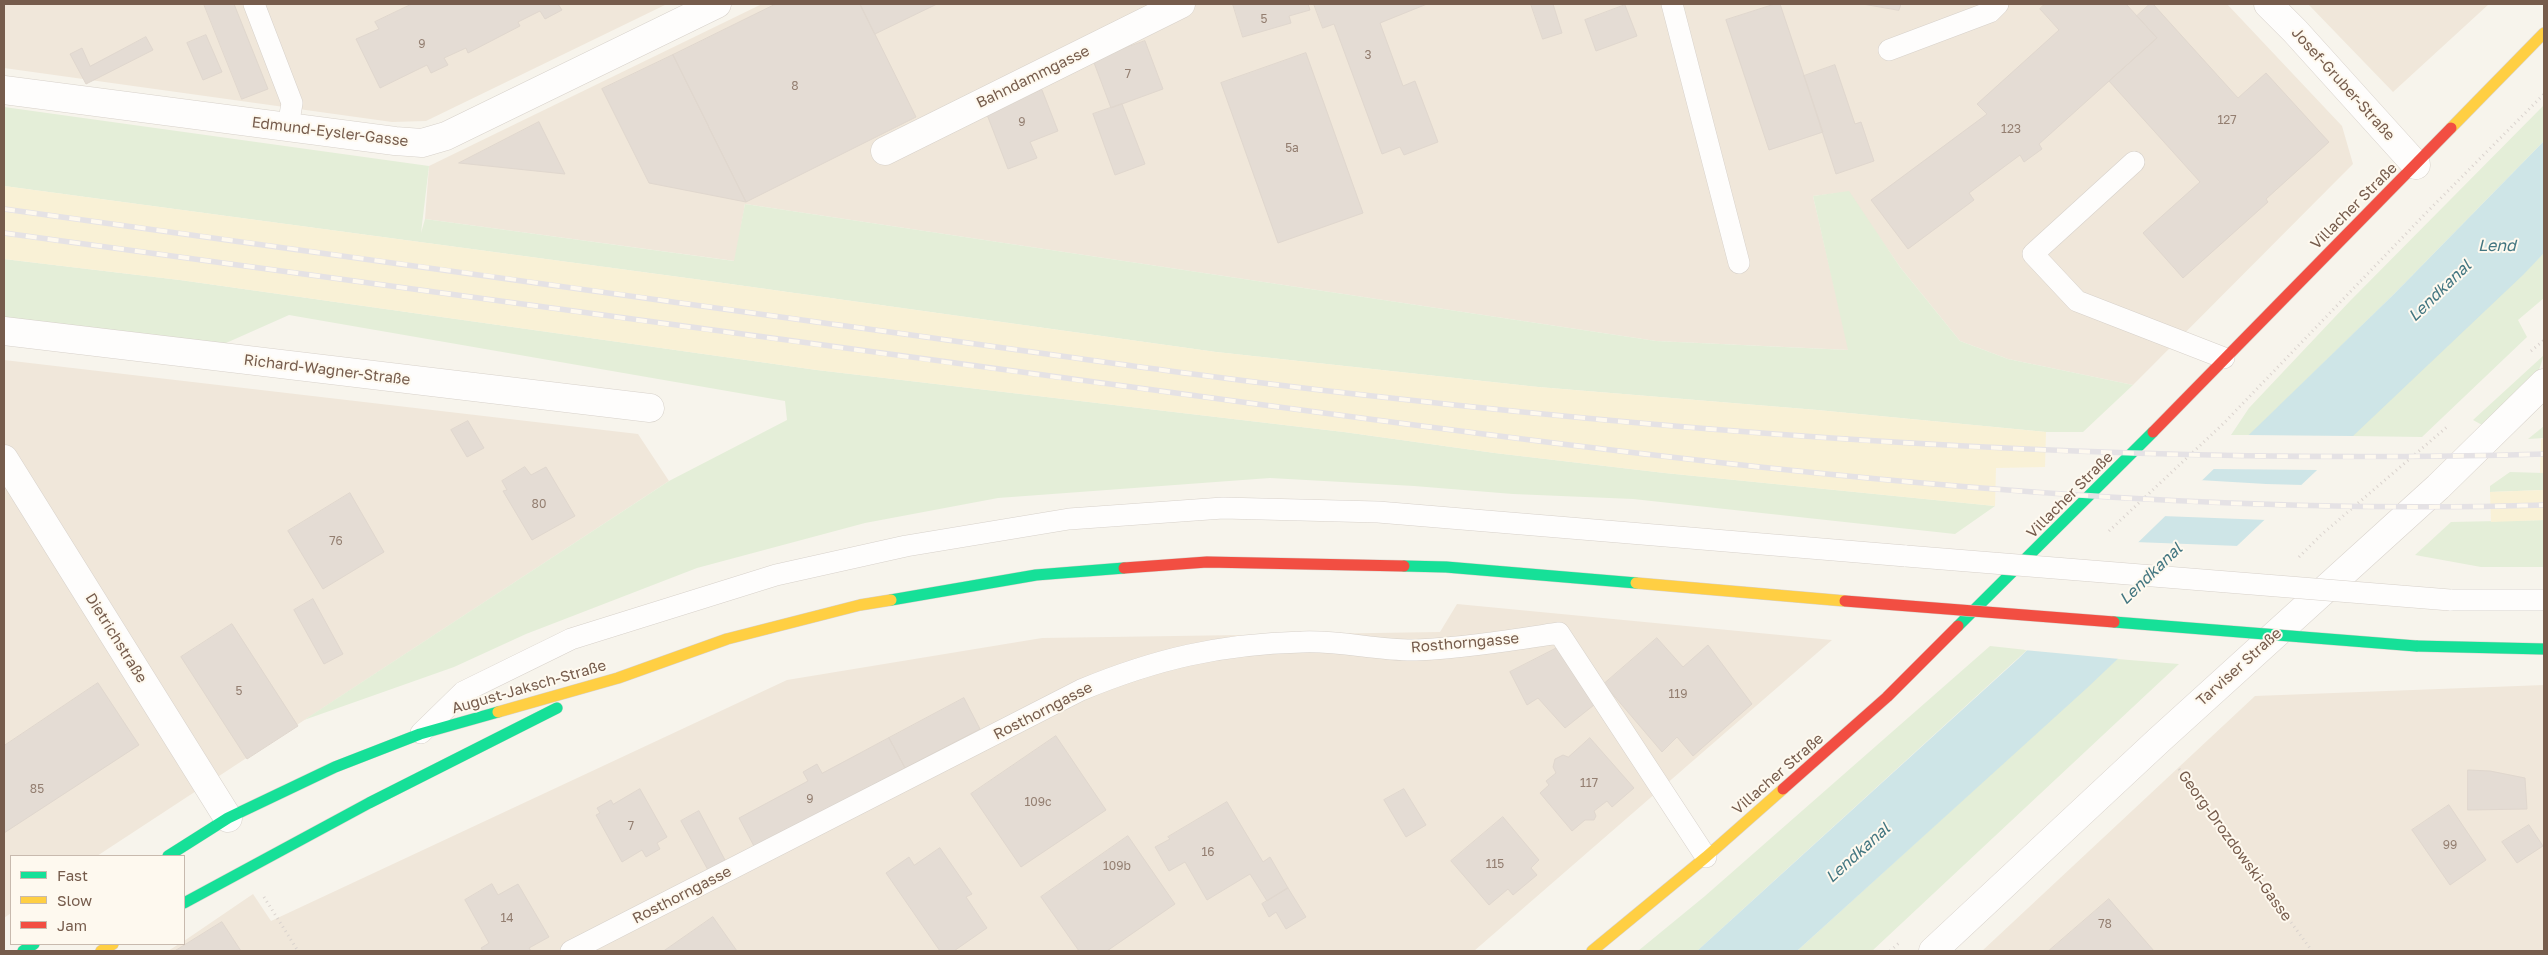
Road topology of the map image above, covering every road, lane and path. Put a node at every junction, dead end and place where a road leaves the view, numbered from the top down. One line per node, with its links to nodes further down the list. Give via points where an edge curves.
1 (254, 4): 11 (lane, via 292,103)
2 (1181, 4): 12 (street, Bahndammgasse)
3 (1672, 4): 15 (lane)
4 (1998, 4): 8 (lane, via 1990,12)
5 (2268, 4): 14 (street, Josef-Gruber-Straße)
6 (702, 7): 11 (street, Edmund-Eysler-Gasse, via 446,136 422,143)
7 (2544, 33): 14 (main road, Villacher Straße)
8 (1889, 50)
9 (4, 90): 11 (street, Edmund-Eysler-Gasse)
10 (2544, 94): 21 (path, via 2224,423)
11 (288, 127)
12 (885, 151)
13 (2134, 162): 17 (lane, via 2033,254 2077,301)
14 (2416, 166): 17 (main road, Villacher Straße)
15 (1739, 263)
16 (4, 332): 19 (street, Richard-Wagner-Straße)
17 (2224, 358): 29 (main road, Villacher Straße, via 1887,697)
18 (2544, 384): 26 (street, Tarviser Straße, via 2438,487)
19 (650, 408)
20 (4, 459): 27 (street, Dietrichstraße)
21 (2109, 531)
22 (2544, 600): 25 (lane, bridge, via 2450,600 1378,512 1223,508 1069,519 906,546 776,575 571,639 463,692)
23 (2544, 649): 24 (main road, bridge, via 2416,646 1446,567 1207,562 1036,575 860,605 727,639)
24 (618, 678): 25 (main road, August-Jaksch-Straße); 30 (main road, August-Jaksch-Straße)
25 (420, 734): 27 (main road, August-Jaksch-Straße, via 335,767)
26 (2158, 741): 35 (street, Tarviser Straße); 36 (path, Georg-Drozdowski-Gasse)
27 (228, 818): 28 (main road, August-Jaksch-Straße)
28 (170, 855)
29 (1706, 857): 33 (lane, Rosthorngasse, via 1559,633 1414,650 1284,643 1216,649 1169,658 1081,690); 34 (main road, Villacher Straße)
30 (245, 868): 31 (main road, August-Jaksch-Straße); 32 (path)
31 (185, 902)
32 (298, 951)
33 (571, 951)
34 (1592, 951)
35 (1933, 951)
36 (2312, 951)

